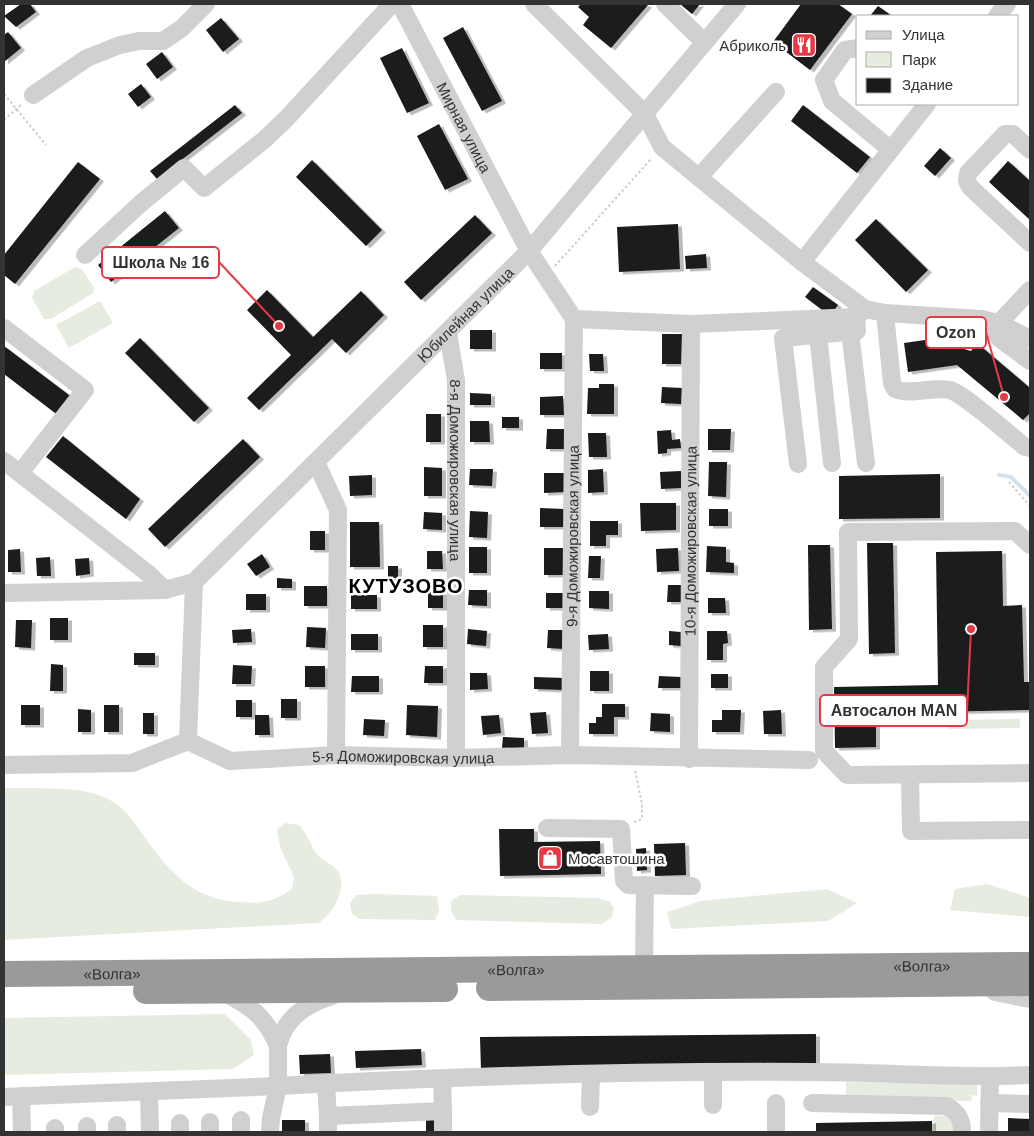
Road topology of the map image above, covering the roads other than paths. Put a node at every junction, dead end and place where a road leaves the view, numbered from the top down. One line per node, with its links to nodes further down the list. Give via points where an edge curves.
1 (206, 4): 12 (street, via 182,28 163,41 120,45 87,58)
2 (392, 4): 20 (street, via 286,119 237,163 204,188 184,168)
3 (400, 4): 19 (street, Мирная улица)
4 (534, 4): 14 (street)
5 (665, 4): 9 (street)
6 (737, 4): 9 (street, Юбилейная улица)
7 (1007, 4): 8 (street)
8 (998, 15)
9 (704, 42): 14 (street, Юбилейная улица)
10 (856, 48): 15 (street, via 845,50 824,80 832,101)
11 (776, 92): 17 (street)
12 (33, 95)
13 (927, 105): 15 (street)
14 (645, 114): 17 (street, via 662,147); 19 (street, Юбилейная улица)
15 (891, 150): 21 (street)
16 (1030, 150): 18 (street, via 1013,134 1005,134 968,173 967,181 970,188)
17 (699, 177): 21 (street)
18 (1030, 243)
19 (528, 251): 24 (street, Мирная улица); 30 (street, Юбилейная улица)
20 (85, 255)
21 (802, 262): 25 (street)
22 (1030, 290): 27 (street)
23 (885, 313): 25 (street); 26 (street); 34 (street, via 895,389 902,392 942,389 957,393)
24 (574, 319): 28 (street); 47 (street, 9-я Доможировская улица)
25 (857, 319): 28 (street); 31 (street); 38 (street)
26 (982, 319): 27 (street); 33 (street, via 1000,339)
27 (999, 323): 32 (street)
28 (691, 324): 49 (street, 10-я Доможировская улица)
29 (4, 328): 40 (street, via 85,390)
30 (448, 333): 36 (street, Юбилейная улица); 48 (street, 8-я Доможировская улица, via 456,380)
31 (818, 334): 37 (street); 39 (street, via 783,338)
32 (1030, 340)
33 (1030, 361)
34 (1030, 448)
35 (4, 461): 40 (street)
36 (316, 462): 42 (street, Юбилейная улица); 46 (street, via 338,510)
37 (832, 463)
38 (866, 463)
39 (798, 464)
40 (20, 473): 43 (street)
41 (1030, 544): 53 (street, via 1016,531 848,532 849,639 824,667 824,751 847,776)
42 (194, 582): 43 (street, Юбилейная улица); 45 (street)
43 (165, 590): 44 (street, Юбилейная улица)
44 (4, 593)
45 (188, 741): 46 (street, 5-я Доможировская улица, via 230,762); 51 (street, via 132,763)
46 (336, 755): 48 (street, 5-я Доможировская улица)
47 (570, 755): 48 (street, 5-я Доможировская улица); 49 (street, 5-я Доможировская улица)
48 (456, 758)
49 (689, 759): 50 (street, 5-я Доможировская улица)
50 (809, 760)
51 (4, 765)
52 (1030, 773): 53 (street)
53 (910, 775): 55 (street, via 911,831)
54 (547, 828): 56 (street, via 621,828 624,881 628,885)
55 (1030, 830)
56 (645, 885): 57 (street); 59 (street)
57 (692, 886)
58 (1030, 965): 59 (highway, «Волга»)
59 (644, 966): 60 (highway, «Волга», via 473,971)
60 (4, 974)
61 (1030, 983): 62 (highway, «Волга»)
62 (952, 984): 64 (highway, «Волга»); 66 (street)
63 (220, 991): 64 (highway, «Волга»); 65 (highway, «Волга»); 67 (street, via 265,1019)
64 (347, 991): 67 (street, via 310,1003 296,1014 286,1024)
65 (4, 992)
66 (1030, 999)
67 (278, 1046): 74 (street)
68 (713, 1073): 70 (street); 71 (street); 81 (street)
69 (1030, 1074): 71 (street)
70 (591, 1075): 72 (street); 82 (street)
71 (990, 1077): 78 (street)
72 (442, 1078): 73 (street); 83 (street)
73 (326, 1083): 74 (street); 84 (street)
74 (278, 1086): 75 (street); 85 (street)
75 (150, 1093): 76 (street); 86 (street)
76 (12, 1097): 87 (street)
77 (812, 1102): 90 (street, via 947,1106 957,1112)
78 (989, 1103): 80 (street); 91 (street)
79 (776, 1104): 89 (street)
80 (1030, 1104)
81 (713, 1105)
82 (590, 1107)
83 (443, 1111): 84 (street); 88 (street)
84 (328, 1124)
85 (270, 1125)
86 (150, 1128)
87 (22, 1131)
88 (443, 1132)
89 (776, 1132)
90 (962, 1132)
91 (989, 1132)

